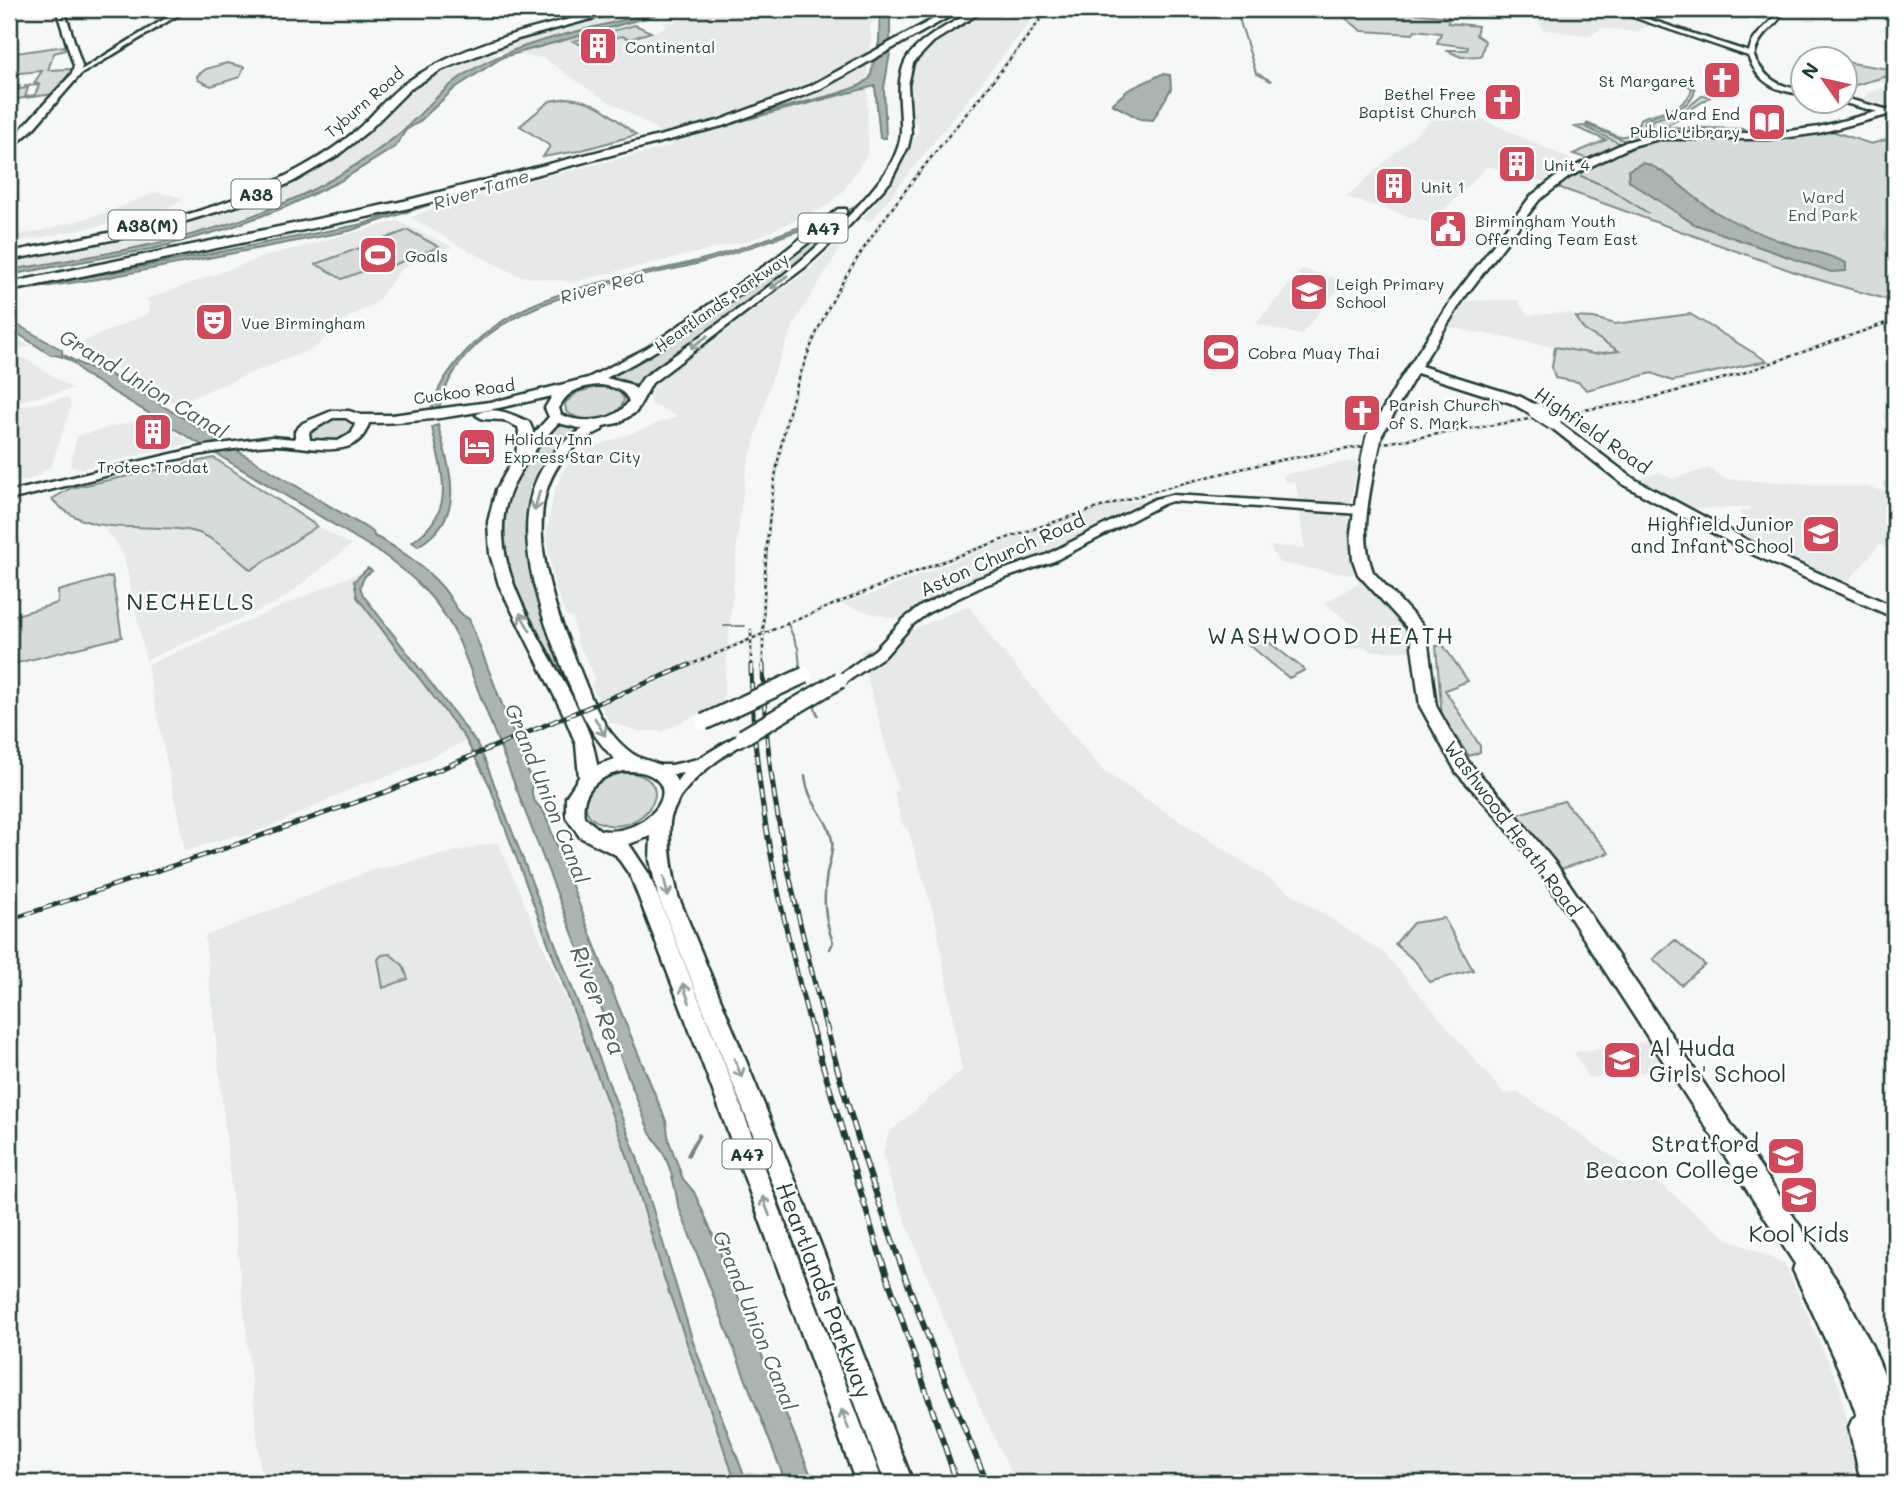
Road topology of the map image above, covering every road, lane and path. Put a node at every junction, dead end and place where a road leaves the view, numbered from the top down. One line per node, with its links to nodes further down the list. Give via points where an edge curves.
1 (185, 9): 12 (street)
2 (606, 9): 17 (highway, Tyburn Road / A38, via 489,41 437,63 398,86 335,141 246,191 173,214)
3 (622, 9): 17 (highway, Tyburn Road / A38, via 509,38 445,64 410,84 363,130 322,159 246,199 160,225)
4 (946, 9): 18 (highway, via 830,74 714,120 398,202)
5 (958, 9): 19 (highway, via 825,82 722,123 405,205)
6 (973, 9): 21 (main road, Heartlands Parkway / A47, via 923,40 902,62 896,86 895,145 862,194 780,260 651,351)
7 (982, 9): 22 (main road, Heartlands Parkway / A47, one-way to 22, via 930,40 909,62 904,85 906,134 886,180 801,265 647,381)
8 (1612, 9): 11 (street)
9 (1782, 9): 11 (street, via 1759,32)
10 (62, 12): 12 (main road, via 78,66)
11 (1751, 55): 13 (street, via 1761,78)
12 (76, 75): 16 (main road)
13 (1788, 90)
14 (1858, 103): 15 (street)
15 (1889, 110): 20 (main road, Washwood Heath Road, via 1787,134 1659,136 1580,167 1535,198 1459,297)
16 (9, 145)
17 (9, 252)
18 (9, 281)
19 (9, 287)
20 (1414, 368): 35 (main road, Washwood Heath Road, bridge, via 1374,436); 36 (main road, Highfield Road, bridge, via 1516,400 1553,422 1629,482 1755,550)
21 (578, 385): 22 (main road, via 619,384 633,393); 23 (main road, via 554,401); 24 (main road, Cuckoo Road, via 497,405)
22 (634, 399): 26 (main road, Heartlands Parkway, via 631,409)
23 (555, 415): 25 (main road, Cuckoo Road, via 523,408); 26 (main road, Cuckoo Road, via 572,424); 32 (main road)
24 (359, 419): 27 (main road, Cuckoo Road, via 337,415); 28 (main road, via 362,427)
25 (437, 419): 28 (main road, Cuckoo Road); 32 (main road, via 492,414 516,419 526,431)
26 (613, 420): 40 (main road, one-way to 40, via 575,439 549,468 537,496 531,531 545,601 576,680 613,749)
27 (310, 423): 29 (main road, Cuckoo Road); 30 (main road, via 301,435)
28 (353, 438): 30 (main road, Cuckoo Road, via 332,447)
29 (230, 444): 30 (main road, Cuckoo Road); 31 (main road)
30 (306, 444)
31 (201, 449): 33 (main road); 34 (main road)
32 (521, 455): 42 (main road, one-way to 32, via 586,740 498,564 499,506)
33 (9, 489)
34 (9, 496)
35 (1360, 510): 39 (street, Aston Church Road, bridge, via 1172,498 1159,501 1050,558 981,582 925,609 881,652); 46 (main road, Washwood Heath Road, via 1358,544 1363,567 1418,629 1427,706 1437,727 1463,768 1549,869)
36 (1895, 613)
37 (804, 675): 38 (street, bridge)
38 (704, 722)
39 (701, 762): 41 (street, Aston Church Road, via 685,768); 43 (street, Aston Church Road)
40 (635, 763): 41 (main road); 42 (main road, via 610,767)
41 (655, 769): 43 (main road, via 666,777)
42 (588, 779): 45 (main road, via 573,802 573,816 591,835)
43 (672, 797): 44 (main road)
44 (661, 819): 45 (main road, via 636,835); 50 (main road, Heartlands Parkway / A47, one-way to 50, via 660,860 668,896)
45 (605, 839): 49 (main road, Heartlands Parkway / A47, one-way to 45, via 639,874 623,850)
46 (1784, 1226): 47 (main road, Washwood Heath Road); 48 (main road, Washwood Heath Road, via 1832,1296)
47 (1811, 1282): 51 (main road, via 1868,1444); 52 (main road, Washwood Heath Road, via 1856,1376)
48 (1895, 1431)
49 (869, 1483)
50 (899, 1483)
51 (1874, 1483)
52 (1892, 1483)

